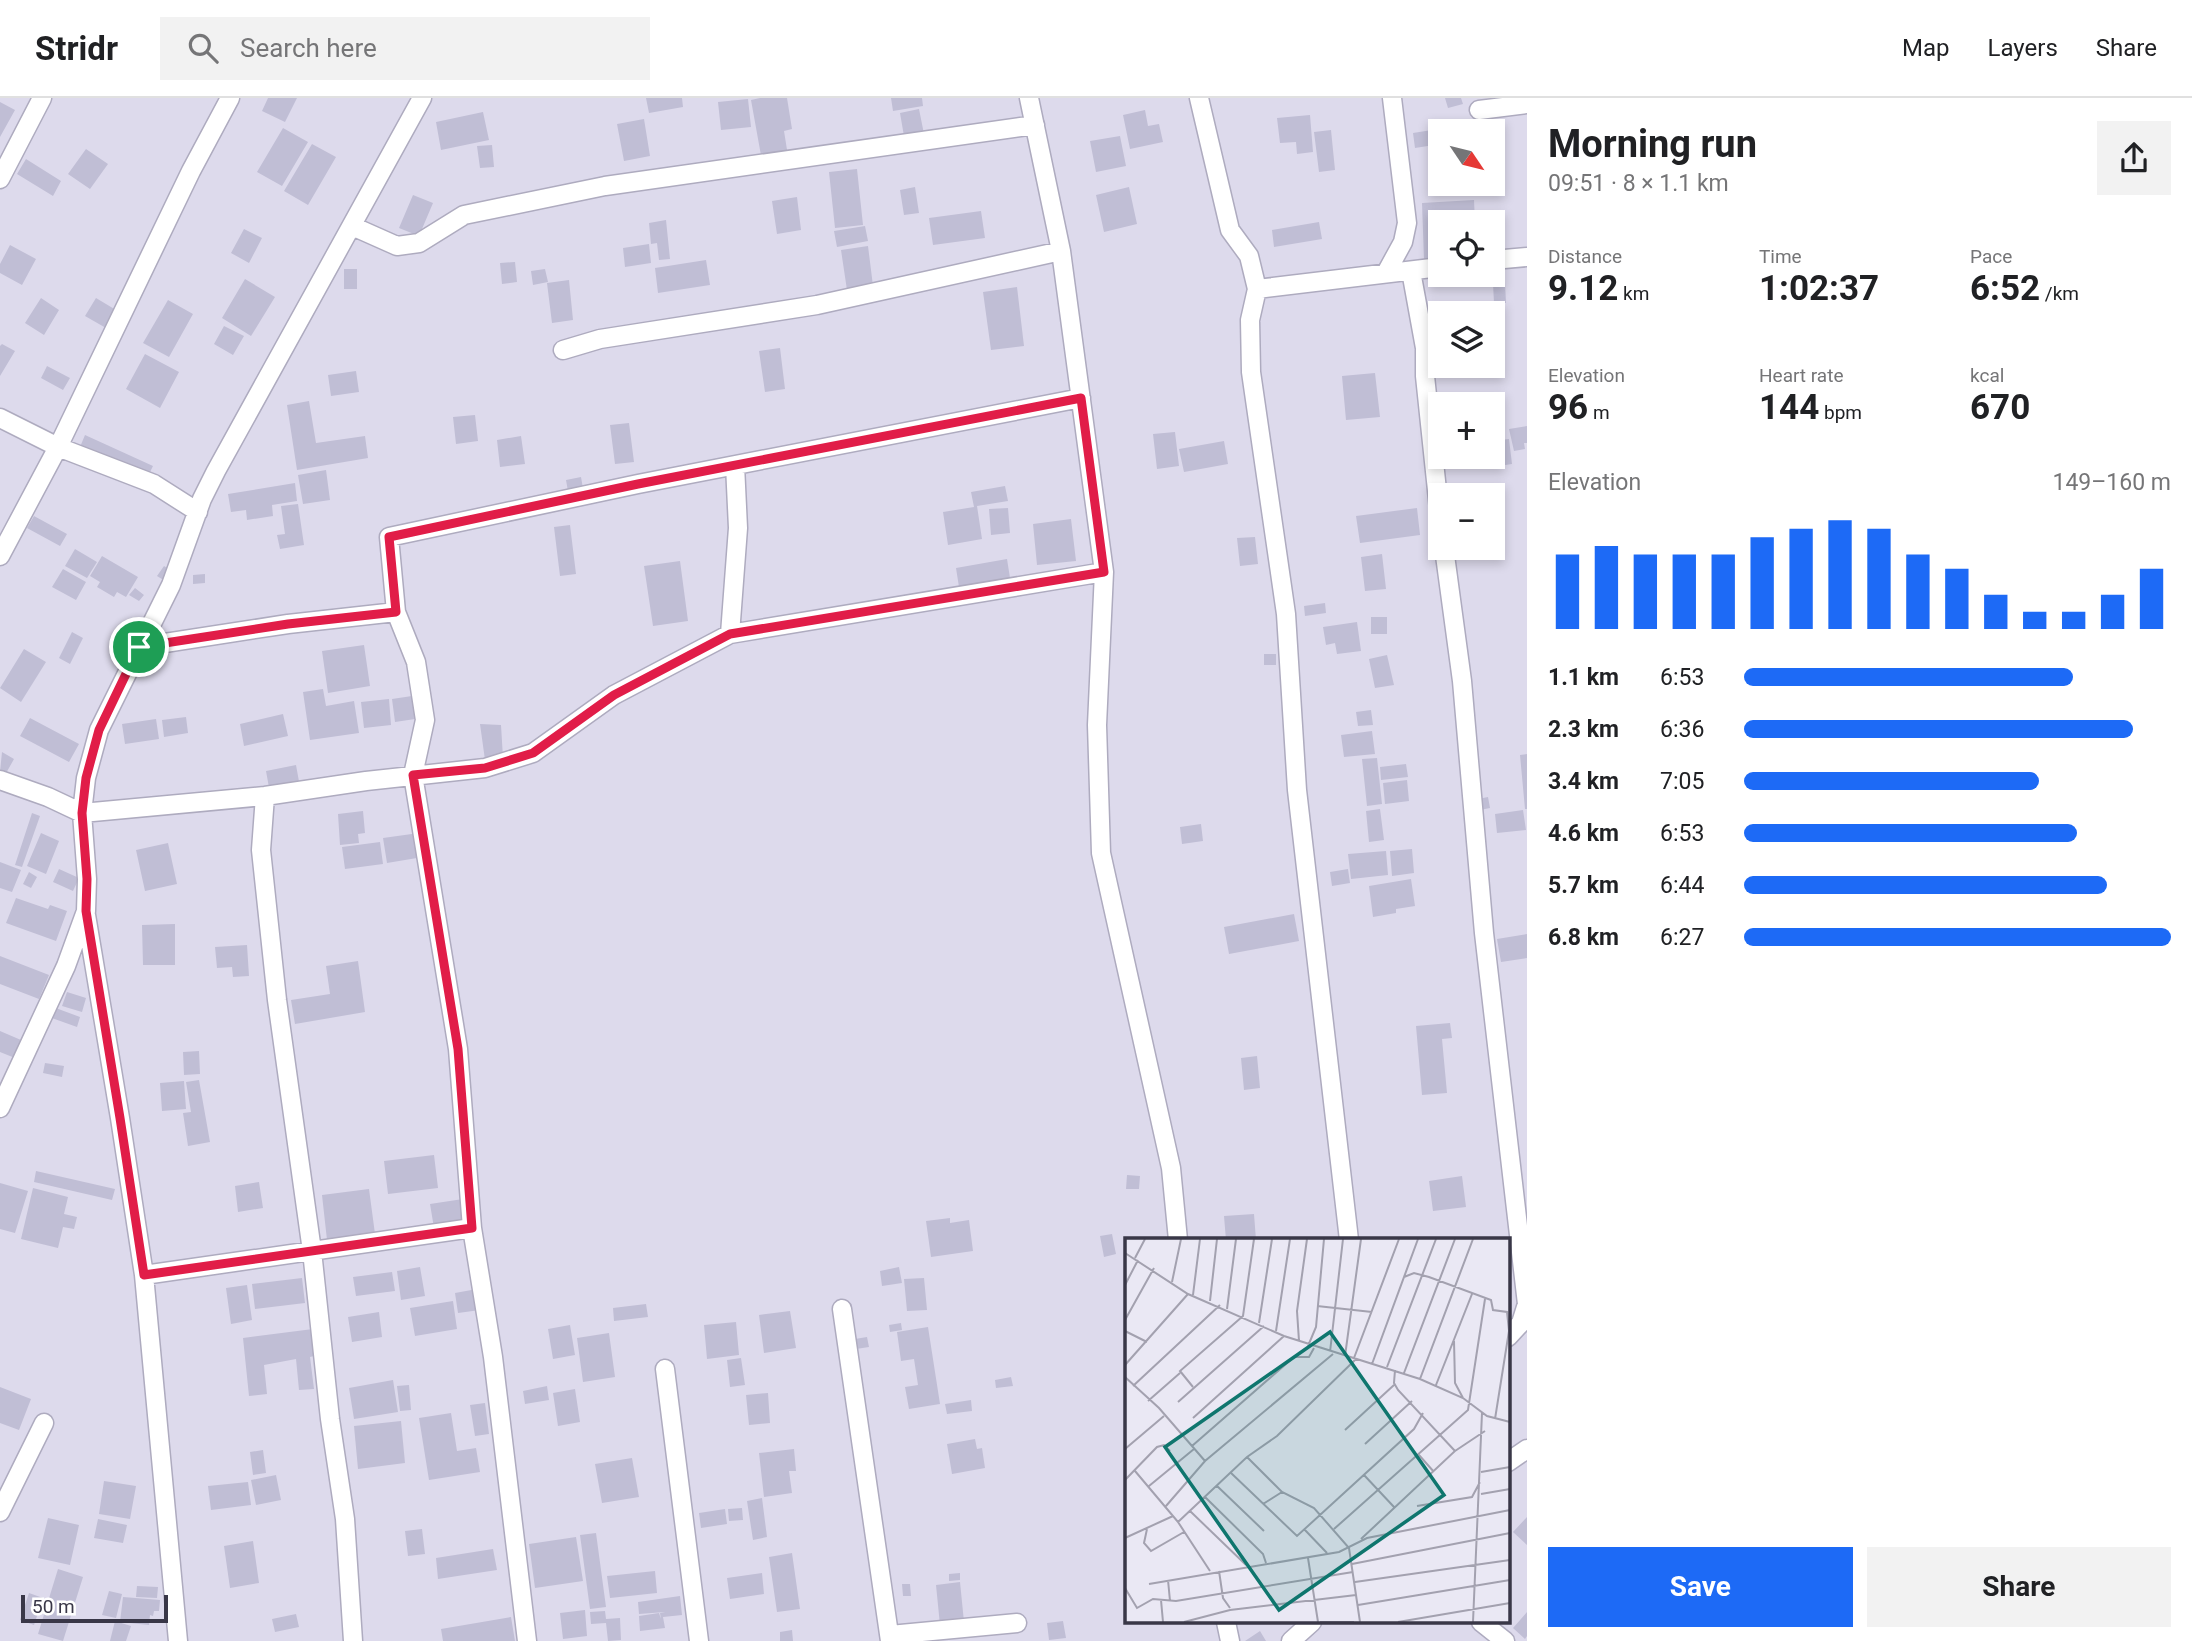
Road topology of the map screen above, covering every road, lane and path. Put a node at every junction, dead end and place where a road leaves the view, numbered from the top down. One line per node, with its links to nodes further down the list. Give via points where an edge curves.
1 (42, 98): 10 (street)
2 (230, 98): 22 (street)
3 (422, 98): 11 (street)
4 (1029, 98): 9 (street)
5 (1199, 98): 18 (street, via 1230,230 1249,256)
6 (1392, 98): 17 (street, via 1407,223 1403,242)
7 (1527, 104): 8 (street)
8 (1479, 110)
9 (1035, 125): 11 (street, via 605,186 464,215 419,243 397,246); 12 (street)
10 (0, 179)
11 (352, 226): 25 (street, via 216,471)
12 (1061, 251): 19 (street, via 817,305 600,339); 20 (street)
13 (1527, 257): 14 (street)
14 (1505, 259)
15 (1428, 269): 16 (street)
16 (1411, 271): 17 (street); 24 (street, via 1425,348)
17 (1386, 273): 18 (street)
18 (1257, 289): 40 (street, via 1250,320 1251,372 1286,614 1297,790)
19 (563, 350)
20 (1081, 398): 23 (street); 28 (street)
21 (0, 418): 22 (street)
22 (58, 447): 25 (street, via 153,484); 26 (street)
23 (735, 465): 29 (street, via 389,537); 30 (street, via 738,528)
24 (1436, 483)
25 (198, 512): 31 (street, via 181,563)
26 (0, 555)
27 (1446, 560): 43 (street)
28 (1104, 572): 30 (street); 39 (street, via 1097,725 1101,853 1171,1168)
29 (396, 612): 31 (street); 32 (street, via 416,662 425,720)
30 (730, 634): 32 (street, via 614,695 533,753 485,768)
31 (139, 647): 35 (street, via 99,730)
32 (413, 775): 34 (street); 38 (street, via 458,1049)
33 (0, 780): 35 (street)
34 (265, 796): 35 (street); 41 (street, via 261,850)
35 (82, 813): 36 (street)
36 (86, 911): 37 (street, via 66,966); 42 (street)
37 (0, 1108)
38 (472, 1228): 41 (street); 56 (street, via 493,1357)
39 (1178, 1238)
40 (1349, 1238)
41 (312, 1251): 42 (street); 55 (street, via 345,1519)
42 (144, 1275): 54 (street)
43 (1527, 1304): 45 (street, via 1521,1323)
44 (842, 1309): 53 (street)
45 (1510, 1334)
46 (665, 1369): 57 (street)
47 (44, 1423): 50 (street)
48 (1527, 1449): 49 (street)
49 (1510, 1461)
50 (0, 1512)
51 (1017, 1623): 53 (street)
52 (1484, 1624): 58 (street)
53 (890, 1638)
54 (178, 1641)
55 (353, 1641)
56 (527, 1641)
57 (699, 1641)
58 (1504, 1641)

